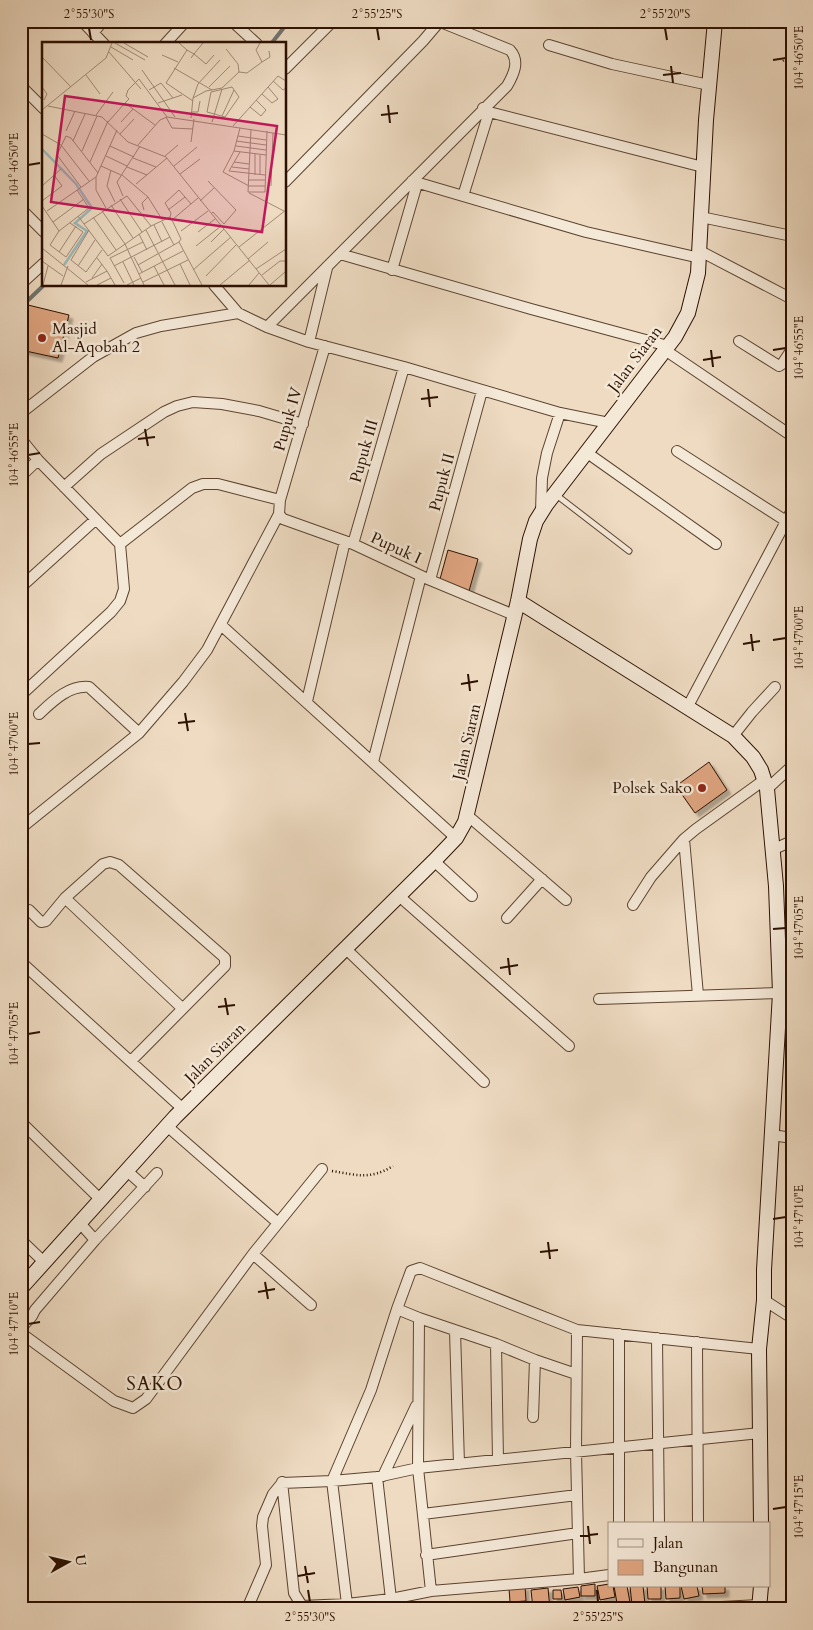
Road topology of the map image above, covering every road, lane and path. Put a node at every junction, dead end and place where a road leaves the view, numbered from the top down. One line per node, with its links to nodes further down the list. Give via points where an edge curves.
1 (82, 21): 8 (street)
2 (103, 21): 8 (street)
3 (186, 21): 10 (street)
4 (232, 21): 11 (street)
5 (333, 21): 15 (street)
6 (715, 21): 16 (street, Jalan Siaran)
7 (439, 22): 19 (street, via 503,46 515,55 514,75); 21 (street)
8 (93, 33): 9 (street)
9 (102, 42)
10 (167, 42)
11 (255, 42)
12 (548, 45): 16 (street, via 612,64)
13 (792, 53): 14 (path)
14 (783, 61)
15 (286, 68)
16 (710, 85): 20 (street, Jalan Siaran)
17 (21, 86): 18 (street)
18 (42, 107)
19 (486, 110): 20 (street); 22 (street); 23 (street)
20 (703, 167): 25 (street, Jalan Siaran)
21 (286, 181)
22 (414, 182): 23 (street); 28 (street); 32 (street)
23 (463, 196): 29 (street, via 586,232)
24 (21, 209): 26 (street)
25 (701, 217): 27 (street); 29 (street, Jalan Siaran)
26 (42, 230)
27 (787, 236)
28 (340, 254): 31 (street); 32 (street)
29 (700, 254): 35 (street); 41 (street, Jalan Siaran, via 688,313)
30 (42, 265): 33 (street)
31 (328, 266): 37 (street); 39 (street)
32 (392, 270): 41 (street)
33 (21, 284)
34 (215, 286): 36 (street)
35 (792, 299)
36 (238, 313): 37 (street); 45 (street, via 136,333 94,357)
37 (267, 327): 39 (street)
38 (739, 341): 42 (street, via 779,366)
39 (310, 342): 40 (street)
40 (325, 346): 43 (street); 48 (street, Pupuk IV)
41 (667, 348): 47 (street, Jalan Siaran); 49 (street)
42 (792, 349)
43 (404, 367): 44 (street); 63 (street, Pupuk III)
44 (482, 391): 46 (street); 67 (street, Pupuk II)
45 (21, 413)
46 (560, 413): 47 (street); 59 (street, via 542,478)
47 (609, 423): 52 (street, Jalan Siaran)
48 (303, 424): 55 (street, via 222,404 193,402 177,406 101,454); 57 (street, Pupuk IV)
49 (792, 436)
50 (21, 439): 53 (street)
51 (676, 451): 62 (street)
52 (586, 452): 56 (street, Jalan Siaran); 65 (street)
53 (38, 460): 54 (street); 55 (street)
54 (21, 476)
55 (64, 487): 61 (street)
56 (554, 494): 59 (street, Jalan Siaran); 66 (lane)
57 (280, 500): 60 (street); 64 (street, via 218,484 203,484 192,488)
58 (792, 510): 62 (street)
59 (541, 512): 69 (street, Jalan Siaran, via 530,539)
60 (279, 514): 63 (street, Pupuk I, via 283,519); 71 (street)
61 (95, 520): 64 (street); 68 (street)
62 (786, 522): 75 (street)
63 (349, 543): 67 (street, Pupuk I); 74 (street, Pupuk III)
64 (120, 544): 73 (street, via 124,589 120,601)
65 (716, 544)
66 (628, 550)
67 (426, 578): 70 (street, Pupuk I); 79 (street, Pupuk II)
68 (21, 586)
69 (518, 601): 70 (street, Jalan Siaran); 75 (street)
70 (514, 615): 82 (street, Jalan Siaran)
71 (221, 625): 74 (street); 77 (street, via 183,682)
72 (775, 687): 78 (street)
73 (21, 695)
74 (307, 702): 79 (street)
75 (687, 708): 78 (street)
76 (39, 714): 77 (street, via 75,688 89,688)
77 (139, 733): 83 (street)
78 (733, 736): 81 (street, via 753,757)
79 (373, 762): 84 (street)
80 (792, 766): 81 (street)
81 (766, 785): 85 (street); 87 (street)
82 (468, 815): 84 (street, Jalan Siaran); 89 (street)
83 (21, 828)
84 (456, 838): 88 (street, Jalan Siaran)
85 (684, 839): 94 (street, via 651,877); 101 (street)
86 (792, 841): 87 (street)
87 (772, 850): 99 (street)
88 (434, 861): 90 (street, Jalan Siaran); 91 (street)
89 (542, 879): 93 (street); 96 (street)
90 (399, 896): 97 (street, Jalan Siaran); 104 (street)
91 (472, 896)
92 (65, 898): 95 (street, via 44,922 29,910); 103 (street); 103 (street, via 103,864 119,865 225,958 225,966)
93 (566, 900)
94 (633, 906)
95 (21, 911)
96 (507, 918)
97 (346, 949): 106 (street); 107 (street, Jalan Siaran)
98 (21, 962): 105 (street)
99 (786, 975): 100 (street)
100 (780, 994): 101 (street); 110 (street)
101 (698, 995): 102 (street)
102 (599, 999)
103 (182, 1008): 105 (street)
104 (570, 1046)
105 (131, 1061): 107 (street)
106 (484, 1082)
107 (183, 1109): 109 (street, Jalan Siaran)
108 (21, 1122): 117 (street)
109 (166, 1126): 114 (street, Jalan Siaran); 119 (street)
110 (772, 1135): 111 (street); 125 (street)
111 (792, 1138)
112 (393, 1166): 113 (path, via 370,1176)
113 (322, 1169): 119 (street)
114 (126, 1170): 116 (street); 117 (street, Jalan Siaran)
115 (157, 1173): 116 (street)
116 (145, 1186): 121 (street)
117 (100, 1199): 118 (street, Jalan Siaran)
118 (79, 1222): 121 (street); 123 (street, Jalan Siaran)
119 (278, 1223): 122 (street)
120 (21, 1240): 123 (street)
121 (95, 1240): 130 (street)
122 (253, 1254): 126 (street); 133 (street, via 146,1399 133,1408 114,1401)
123 (44, 1262): 124 (street, Jalan Siaran)
124 (21, 1288)
125 (764, 1300): 129 (street); 138 (street)
126 (311, 1305)
127 (397, 1309): 128 (street); 131 (street, via 411,1271 420,1268); 152 (street, via 372,1390)
128 (419, 1318): 132 (street); 141 (street)
129 (792, 1318)
130 (21, 1328)
131 (577, 1330): 134 (street); 140 (street)
132 (455, 1331): 137 (street); 149 (street)
133 (21, 1333)
134 (619, 1334): 135 (street); 146 (street)
135 (657, 1338): 136 (street); 145 (street)
136 (697, 1342): 138 (street); 144 (street)
137 (496, 1344): 139 (street); 148 (street)
138 (759, 1349): 143 (street)
139 (535, 1360): 140 (street); 142 (street)
140 (576, 1374): 147 (street)
141 (417, 1403): 150 (street); 151 (street)
142 (533, 1417)
143 (760, 1433): 144 (street); 159 (street)
144 (698, 1440): 145 (street); 158 (street)
145 (658, 1444): 146 (street); 157 (street)
146 (620, 1447): 147 (street); 156 (street)
147 (576, 1452): 148 (street); 154 (street)
148 (498, 1460): 149 (street)
149 (459, 1464): 150 (street)
150 (418, 1468): 151 (street); 155 (street)
151 (380, 1476): 152 (street); 166 (street)
152 (332, 1481): 153 (street); 167 (street)
153 (282, 1482): 167 (street, via 296,1598 302,1606); 169 (street, via 263,1517 266,1566)
154 (577, 1495): 155 (street); 160 (street)
155 (423, 1514): 161 (street)
156 (619, 1522)
157 (659, 1522)
158 (698, 1522)
159 (762, 1522)
160 (578, 1533): 161 (street); 163 (street)
161 (426, 1555): 165 (street)
162 (608, 1575): 163 (street)
163 (579, 1579): 165 (street)
164 (761, 1588): 168 (street)
165 (431, 1591): 166 (street)
166 (391, 1600): 167 (street)
167 (347, 1604)
168 (759, 1607): 170 (street)
169 (247, 1609)
170 (684, 1609)

